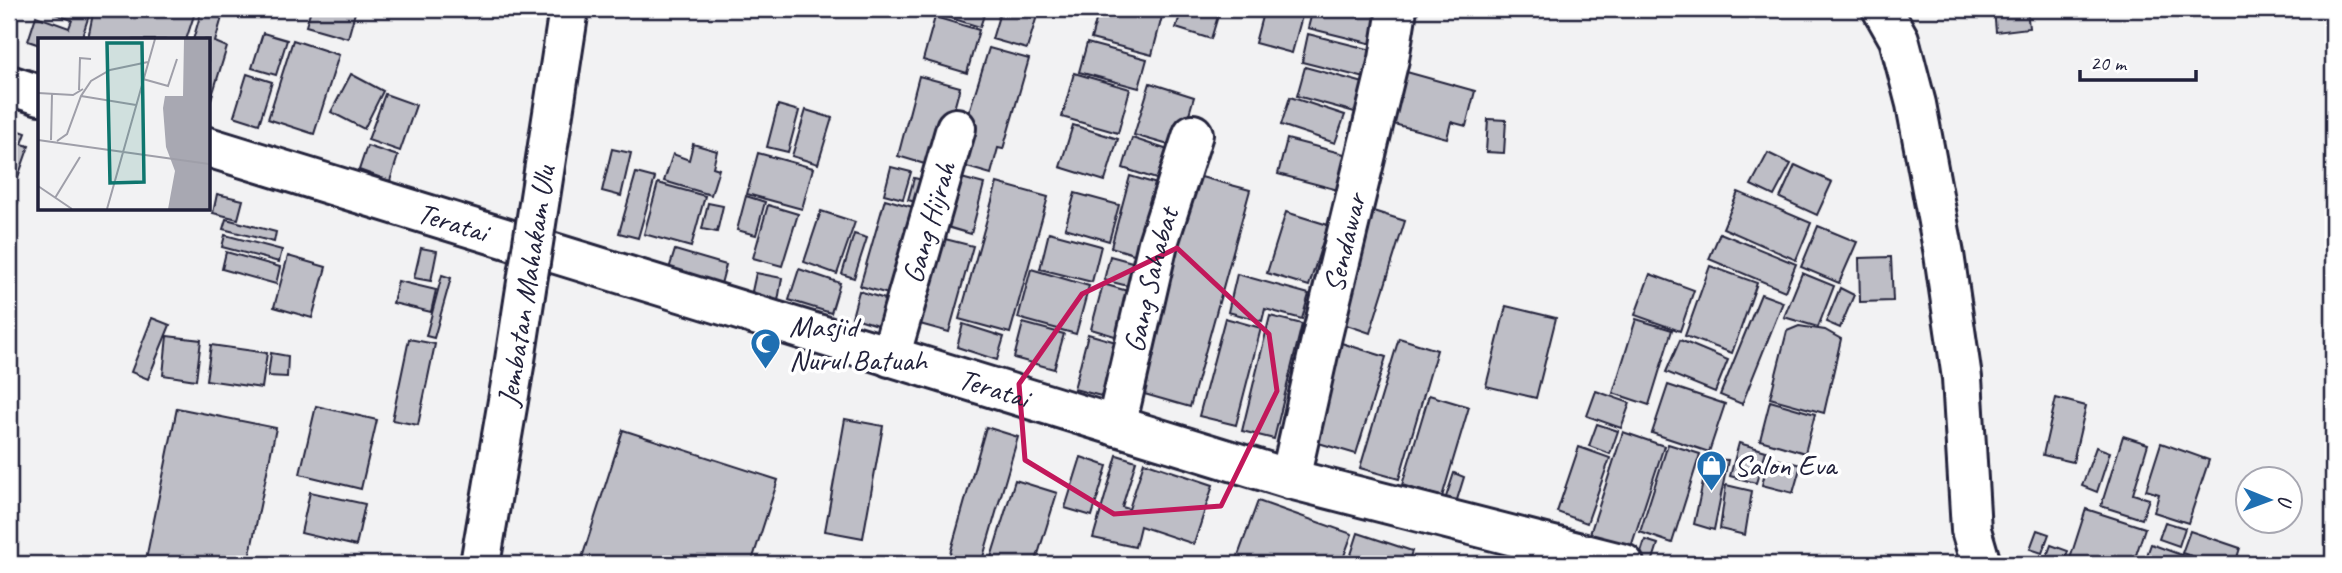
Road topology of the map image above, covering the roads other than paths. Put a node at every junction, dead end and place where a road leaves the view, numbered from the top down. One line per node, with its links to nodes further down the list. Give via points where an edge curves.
1 (569, 9): 12 (main road, Jembatan Mahakam Ulu, bridge)
2 (1397, 9): 11 (main road, Sendawar)
3 (1882, 9): 14 (main road, via 1899,39 1916,104 1944,254 1962,378 1971,530)
4 (9, 86): 5 (main road)
5 (38, 94)
6 (956, 128): 9 (main road, Gang Hijrah)
7 (1193, 134): 10 (main road, Gang Sahabat, via 1158,243)
8 (210, 148): 9 (main road, Teratai)
9 (890, 357): 10 (main road, Teratai)
10 (1116, 426): 11 (main road, Teratai)
11 (1290, 479): 13 (main road, Teratai)
12 (480, 564)
13 (1624, 564)
14 (1981, 564)

